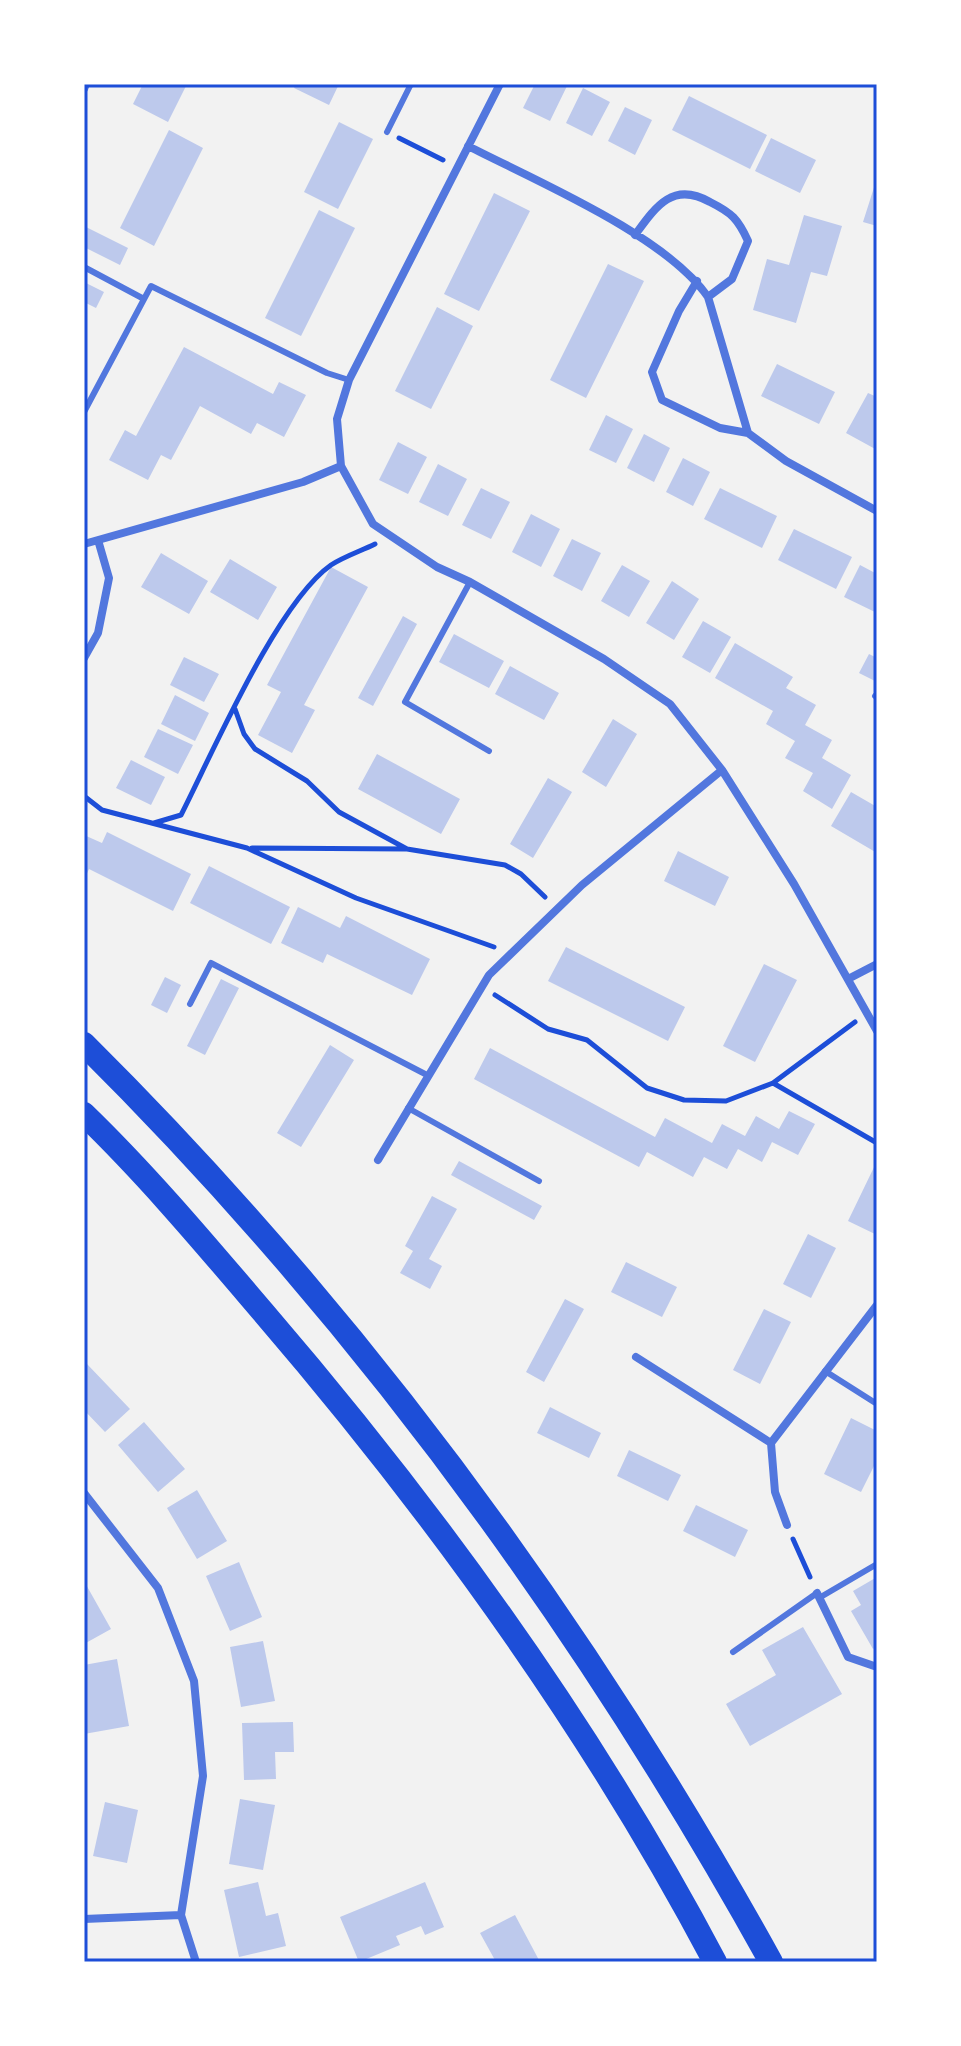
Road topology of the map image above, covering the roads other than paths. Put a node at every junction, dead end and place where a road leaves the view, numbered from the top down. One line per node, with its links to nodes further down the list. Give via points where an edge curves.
1 (411, 84): 3 (lane)
2 (500, 84): 4 (street)
3 (387, 132)
4 (468, 146): 5 (street); 10 (street)
5 (635, 235): 7 (street); 8 (street, via 671,196 694,193 736,216 748,241 732,279)
6 (84, 267): 9 (lane)
7 (697, 281): 8 (street); 12 (street, via 652,372 662,400 720,428)
8 (708, 297): 12 (street)
9 (144, 299): 10 (lane, via 151,286); 11 (lane)
10 (349, 380): 13 (street, via 337,419)
11 (84, 412)
12 (748, 433): 14 (street, via 786,461)
13 (341, 466): 15 (street, via 303,482); 17 (street, via 373,524 437,567)
14 (877, 511)
15 (98, 540): 16 (street); 18 (street, via 109,578 98,633)
16 (84, 544)
17 (470, 582): 19 (lane, via 405,702); 20 (street, via 604,659 670,704)
18 (84, 658)
19 (489, 751)
20 (722, 770): 22 (street); 26 (street, via 511,953 481,985)
21 (877, 964): 22 (street)
22 (848, 979): 24 (street)
23 (190, 1004): 26 (lane, via 211,963)
24 (877, 1031)
25 (84, 1044): 46 (highway, via 242,1210 455,1469 660,1767)
26 (427, 1075): 27 (street)
27 (408, 1108): 29 (street); 30 (lane)
28 (84, 1114): 45 (highway, via 204,1243 407,1489 573,1725)
29 (378, 1160)
30 (539, 1181)
31 (877, 1305): 33 (street)
32 (636, 1357): 35 (street)
33 (825, 1371): 34 (lane); 35 (street)
34 (877, 1404)
35 (771, 1443): 37 (street, via 775,1492)
36 (84, 1493): 42 (street, via 158,1588 194,1681 203,1776)
37 (787, 1525)
38 (877, 1564): 39 (lane)
39 (818, 1595): 40 (lane); 41 (street, via 848,1657)
40 (733, 1652)
41 (877, 1667)
42 (181, 1915): 43 (street); 44 (street)
43 (84, 1919)
44 (196, 1962)
45 (715, 1962)
46 (771, 1962)

